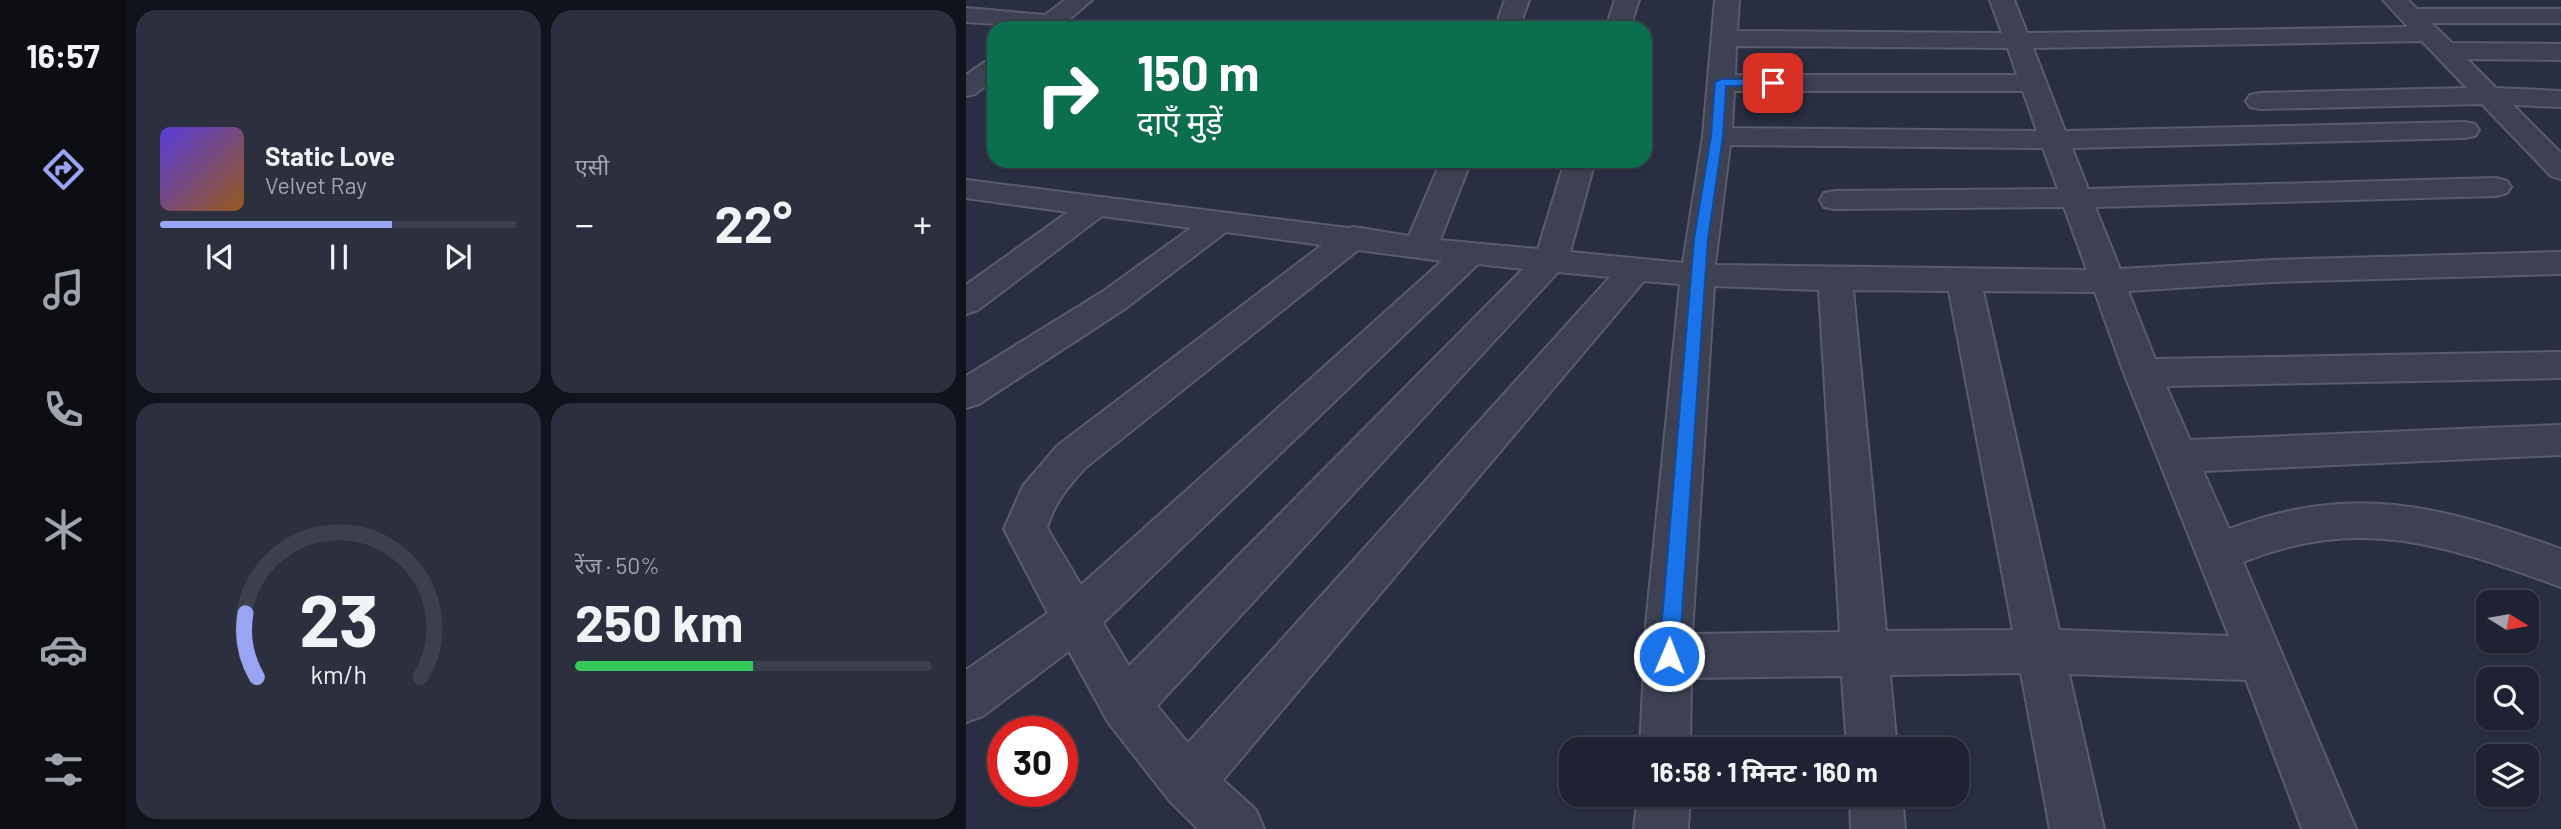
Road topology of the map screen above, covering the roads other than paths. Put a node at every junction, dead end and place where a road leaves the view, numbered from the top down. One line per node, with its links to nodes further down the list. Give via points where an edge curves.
1 (1080, 0): 9 (street)
2 (1517, 0): 10 (street)
3 (1627, 0): 11 (street)
4 (1727, 0): 13 (street)
5 (2002, 0): 14 (street)
6 (966, 15): 8 (street)
7 (2561, 16): 12 (street)
8 (1015, 21)
9 (1052, 21)
10 (1510, 21)
11 (1620, 21)
12 (2419, 25): 14 (street); 15 (street); 20 (street)
13 (1723, 38): 14 (street); 17 (street)
14 (2015, 41): 18 (street)
15 (2561, 52)
16 (987, 72): 19 (street)
17 (1721, 82): 18 (street); 24 (street)
18 (2032, 83): 25 (street)
19 (966, 88)
20 (2490, 96): 21 (street); 22 (street); 26 (street)
21 (2561, 99)
22 (2260, 100)
23 (2465, 130): 25 (street)
24 (1717, 136): 25 (street); 41 (street)
25 (2054, 140): 31 (street)
26 (2557, 162)
27 (1453, 168): 36 (street)
28 (1578, 168): 38 (street)
29 (2496, 187): 31 (street)
30 (966, 189): 33 (street)
31 (2077, 198): 32 (street); 44 (street)
32 (1835, 200)
33 (1093, 208): 34 (street); 45 (street)
34 (1220, 222): 35 (street); 48 (street, via 1114,300)
35 (1354, 237): 36 (street); 53 (street, via 1071,457 1046,483 1031,506 1025,529)
36 (1421, 247): 37 (street)
37 (1471, 253): 38 (street); 53 (street)
38 (1551, 260): 40 (street); 59 (street)
39 (2561, 263): 44 (street, via 2272,271)
40 (1636, 269): 41 (street); 62 (street)
41 (1698, 275): 42 (street); 56 (street)
42 (1835, 279): 43 (street); 55 (street)
43 (1964, 279): 44 (street); 54 (street)
44 (2109, 281): 47 (street)
45 (966, 302)
46 (2561, 365): 47 (street)
47 (2142, 373): 50 (street)
48 (966, 394)
49 (2561, 440): 50 (street)
50 (2178, 456): 51 (street)
51 (2217, 553): 52 (street, via 2273,532 2318,523 2389,520 2468,535); 57 (street)
52 (2561, 568)
53 (1075, 620): 58 (street); 59 (street)
54 (2040, 650): 55 (street); 57 (street); 68 (street)
55 (1865, 653): 56 (street); 61 (street)
56 (1669, 656): 60 (street)
57 (2262, 659): 69 (street)
58 (966, 699)
59 (1125, 705): 62 (street)
60 (1666, 737)
61 (1871, 737)
62 (1187, 782): 65 (street)
63 (1663, 807): 66 (street)
64 (1877, 807): 67 (street)
65 (1237, 829)
66 (1661, 829)
67 (1878, 829)
68 (2077, 829)
69 (2329, 829)

